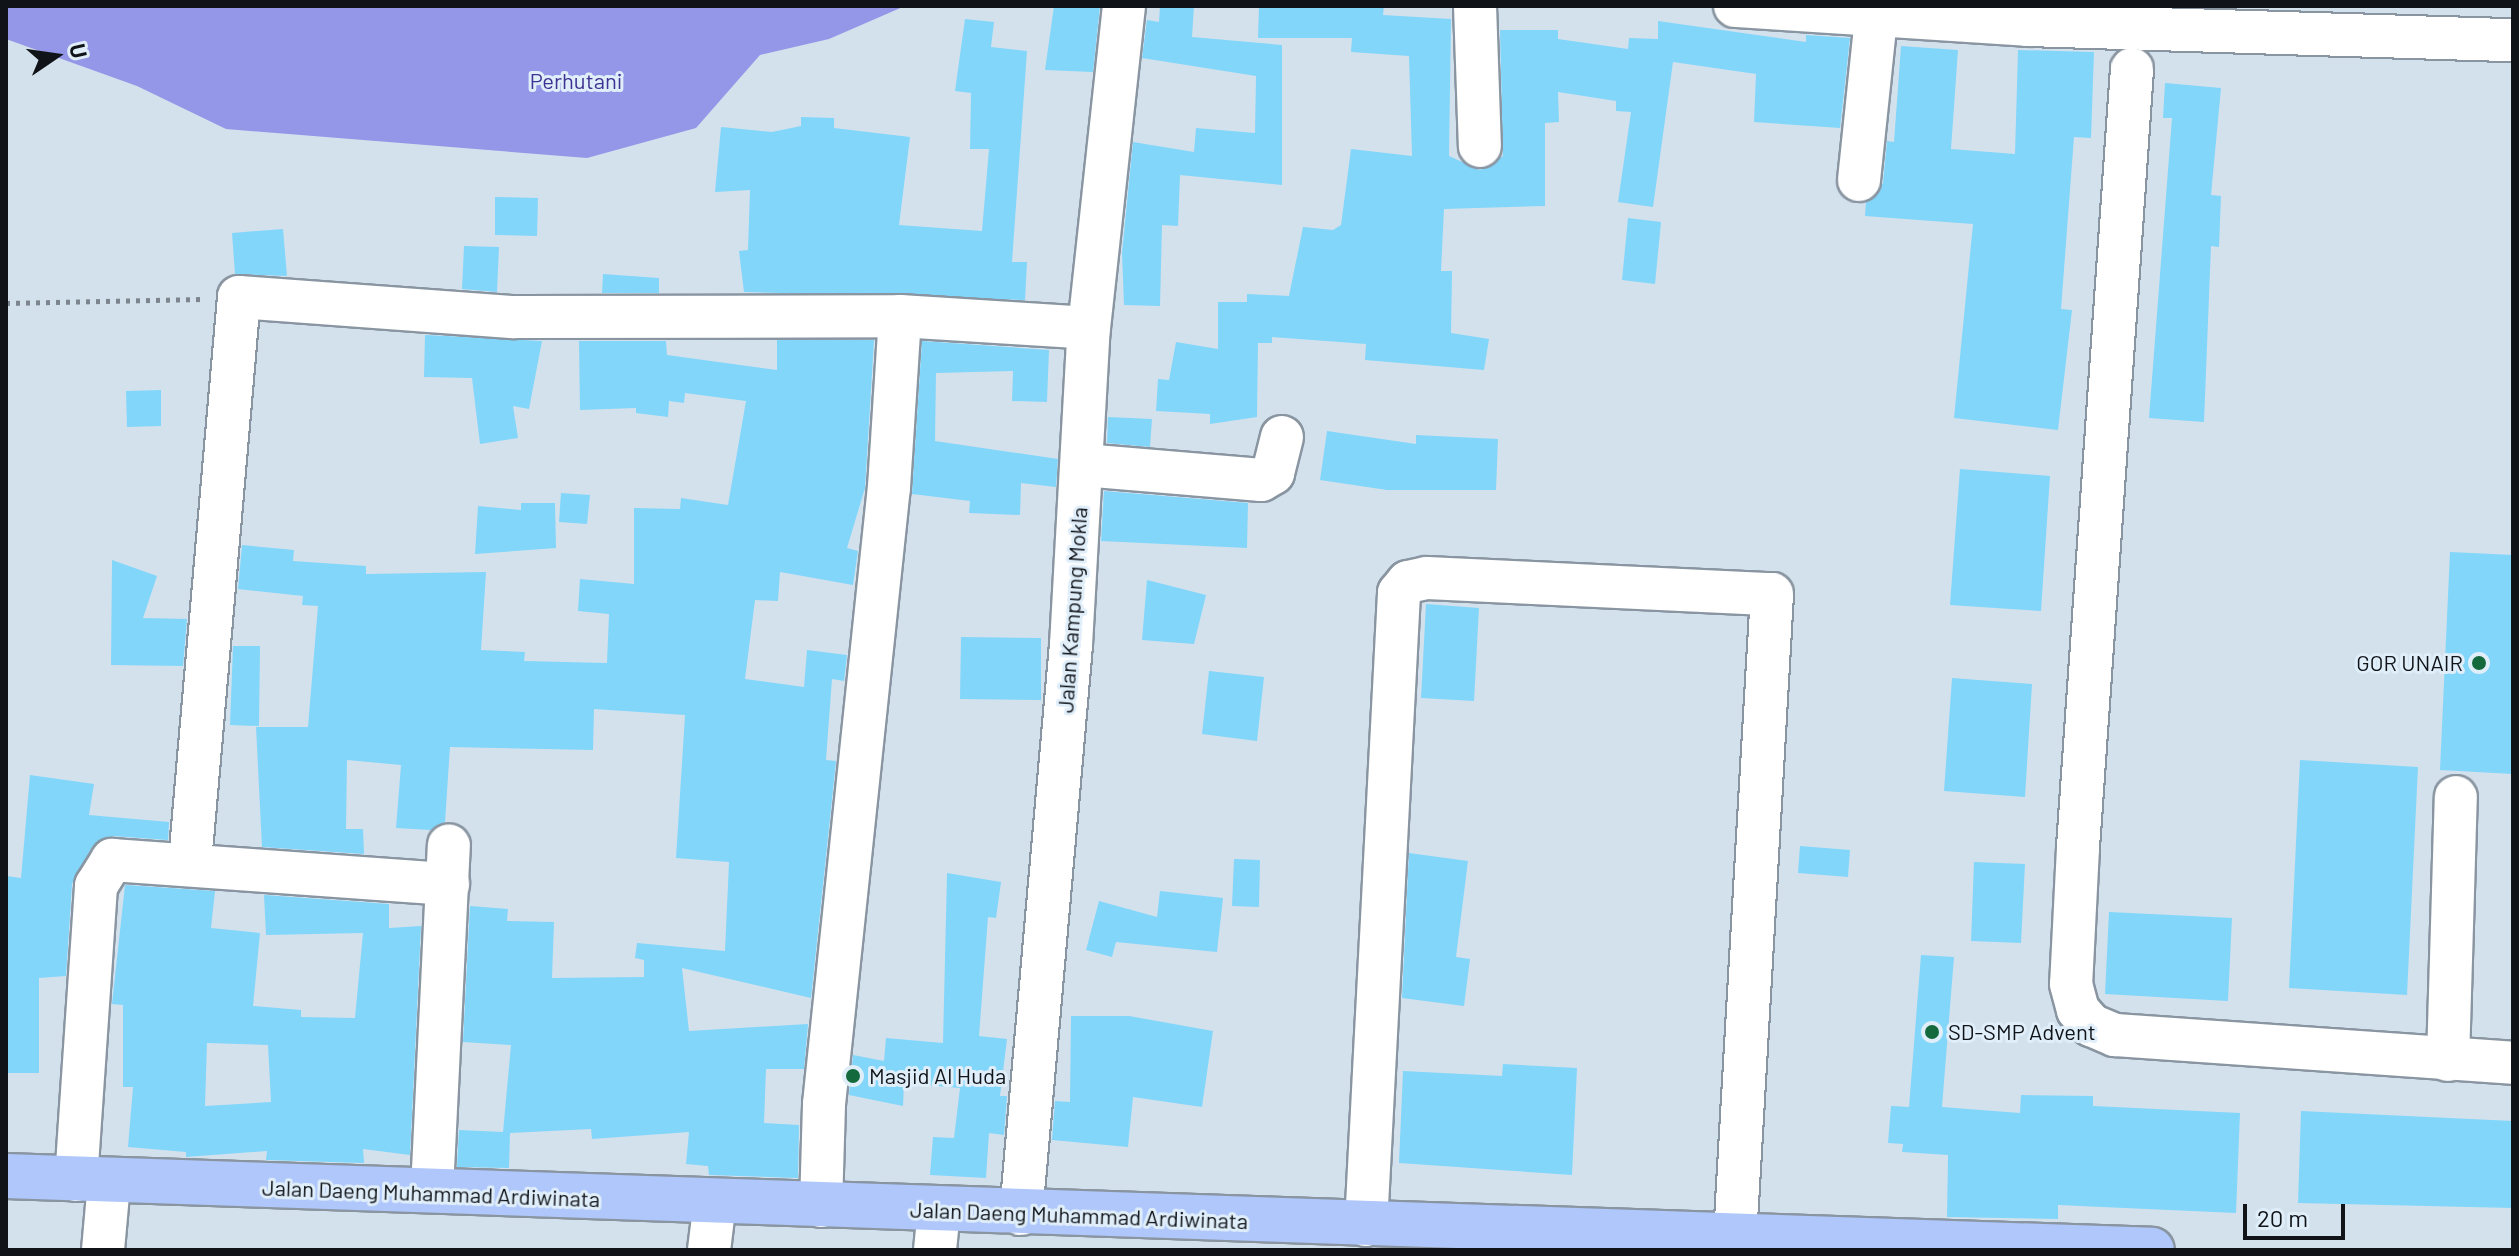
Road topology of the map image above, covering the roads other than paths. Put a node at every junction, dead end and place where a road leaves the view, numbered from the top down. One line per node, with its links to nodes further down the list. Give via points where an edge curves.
1 (1124, 6): 10 (street, Jalan Kampung Mokla)
2 (1475, 6): 7 (street)
3 (1735, 6): 4 (street)
4 (1876, 17): 5 (street); 8 (street)
5 (2513, 40)
6 (2132, 69): 15 (street, via 2078,848 2071,984 2078,1010 2091,1025 2115,1035)
7 (1480, 146)
8 (1859, 180)
9 (900, 316): 10 (street); 14 (street, via 514,317 239,297); 21 (street, via 889,487 824,1104)
10 (1089, 328): 12 (street, Jalan Kampung Mokla)
11 (1282, 437): 12 (street, via 1273,473 1261,480)
12 (1083, 465): 22 (street, Jalan Kampung Mokla)
13 (2456, 797): 15 (street)
14 (190, 862): 18 (street, via 112,860 101,871); 19 (street, via 448,865)
15 (2448, 1060): 16 (street)
16 (2513, 1063)
17 (6, 1176): 18 (main road, Jalan Daeng Muhammad Ardiwinata)
18 (92, 1182): 19 (main road, Jalan Daeng Muhammad Ardiwinata); 26 (street)
19 (432, 1190): 20 (main road, Jalan Daeng Muhammad Ardiwinata)
20 (715, 1202): 21 (main road, Jalan Daeng Muhammad Ardiwinata); 27 (street)
21 (821, 1206): 24 (main road, Jalan Daeng Muhammad Ardiwinata)
22 (1021, 1214): 23 (main road, Jalan Daeng Muhammad Ardiwinata); 24 (main road, Jalan Daeng Muhammad Ardiwinata)
23 (1366, 1225): 25 (main road, Jalan Daeng Muhammad Ardiwinata); 25 (street, via 1399,593 1408,582 1427,578 1772,594)
24 (937, 1230)
25 (1735, 1238): 28 (main road, Jalan Daeng Muhammad Ardiwinata)
26 (103, 1250)
27 (709, 1250)
28 (2152, 1250)

